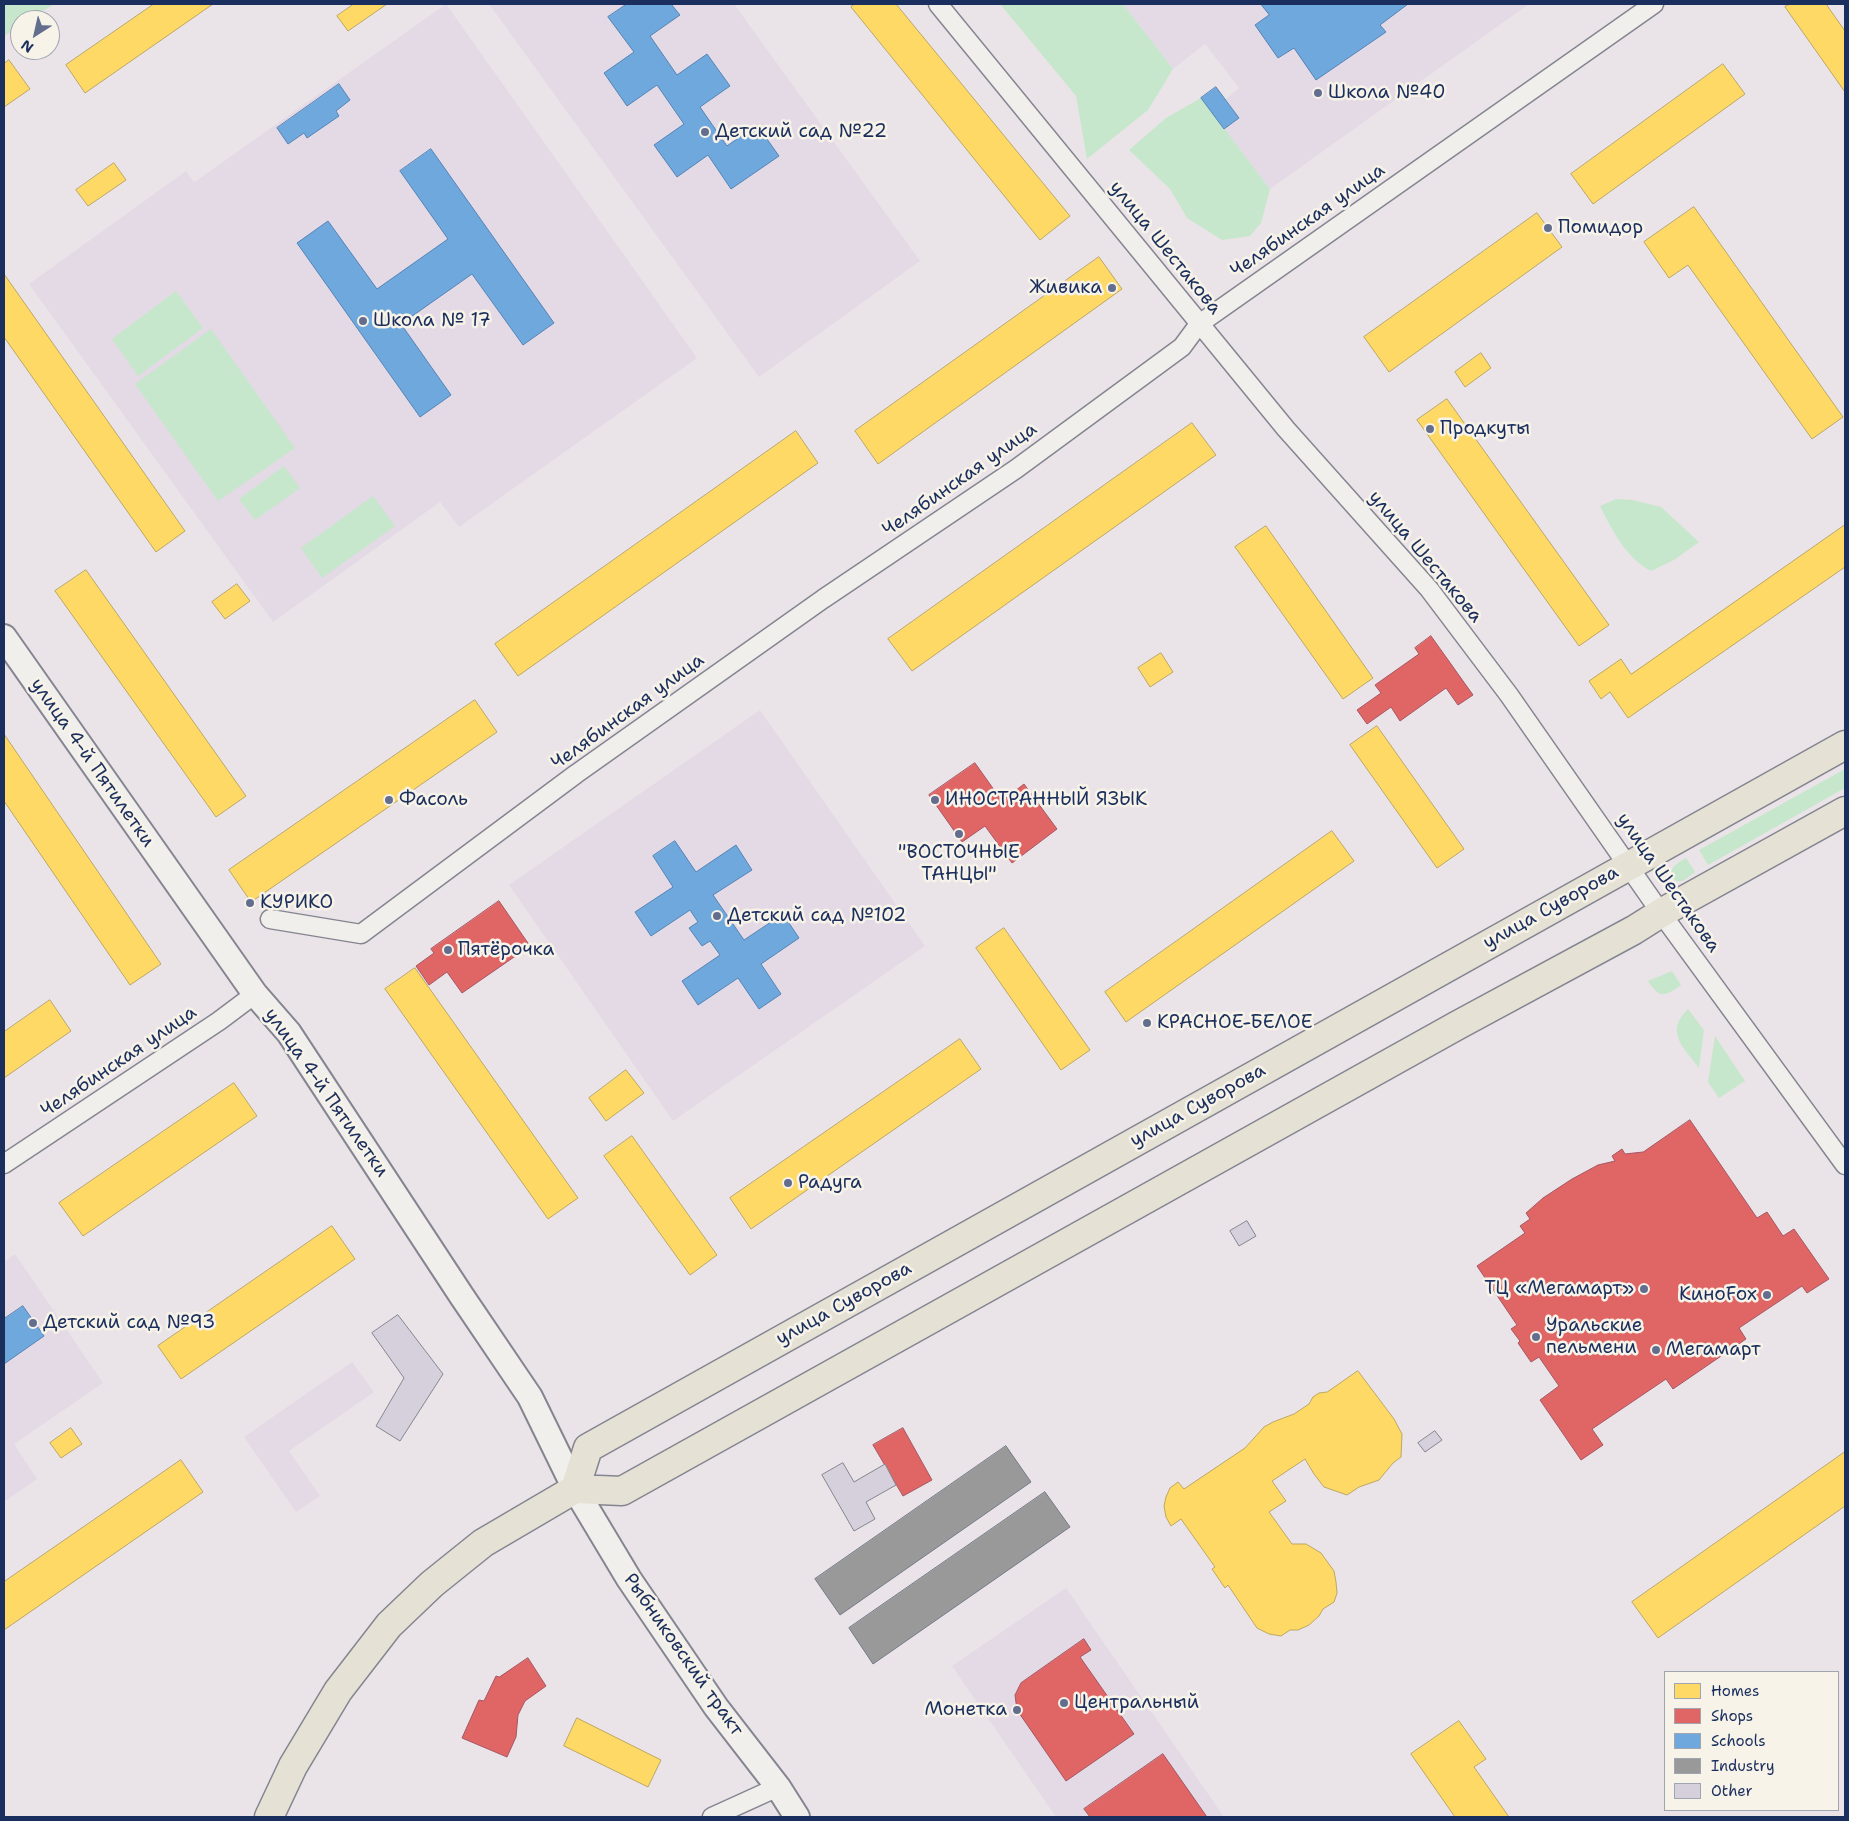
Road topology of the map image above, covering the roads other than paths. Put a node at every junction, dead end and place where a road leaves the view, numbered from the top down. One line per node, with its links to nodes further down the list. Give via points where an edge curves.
1 (938, 4): 3 (street, улица Шестакова)
2 (1654, 4): 3 (street, Челябинская улица)
3 (1199, 324): 7 (street, улица Шестакова, via 1306,451 1430,589); 9 (street, Челябинская улица, via 1182,347 1016,469 815,604 576,774 361,934)
4 (4, 637): 10 (street, улица 4-й Пятилетки)
5 (1845, 744): 7 (main road, улица Суворова)
6 (1845, 811): 8 (main road)
7 (1628, 865): 8 (street, улица Шестакова); 13 (main road, улица Суворова, via 588,1448)
8 (1662, 913): 12 (street, улица Шестакова); 13 (main road, via 622,1490)
9 (270, 919)
10 (256, 994): 11 (street, Челябинская улица); 13 (street, улица 4-й Пятилетки, via 289,1033 530,1397)
11 (4, 1164)
12 (1845, 1165)
13 (575, 1489): 14 (street, Рыбниковский тракт, via 629,1579 716,1707); 15 (main road, via 482,1543 389,1625 338,1691 293,1766)
14 (778, 1787): 16 (street); 17 (street, Рыбниковский тракт)
15 (269, 1817)
16 (712, 1817)
17 (797, 1817)

